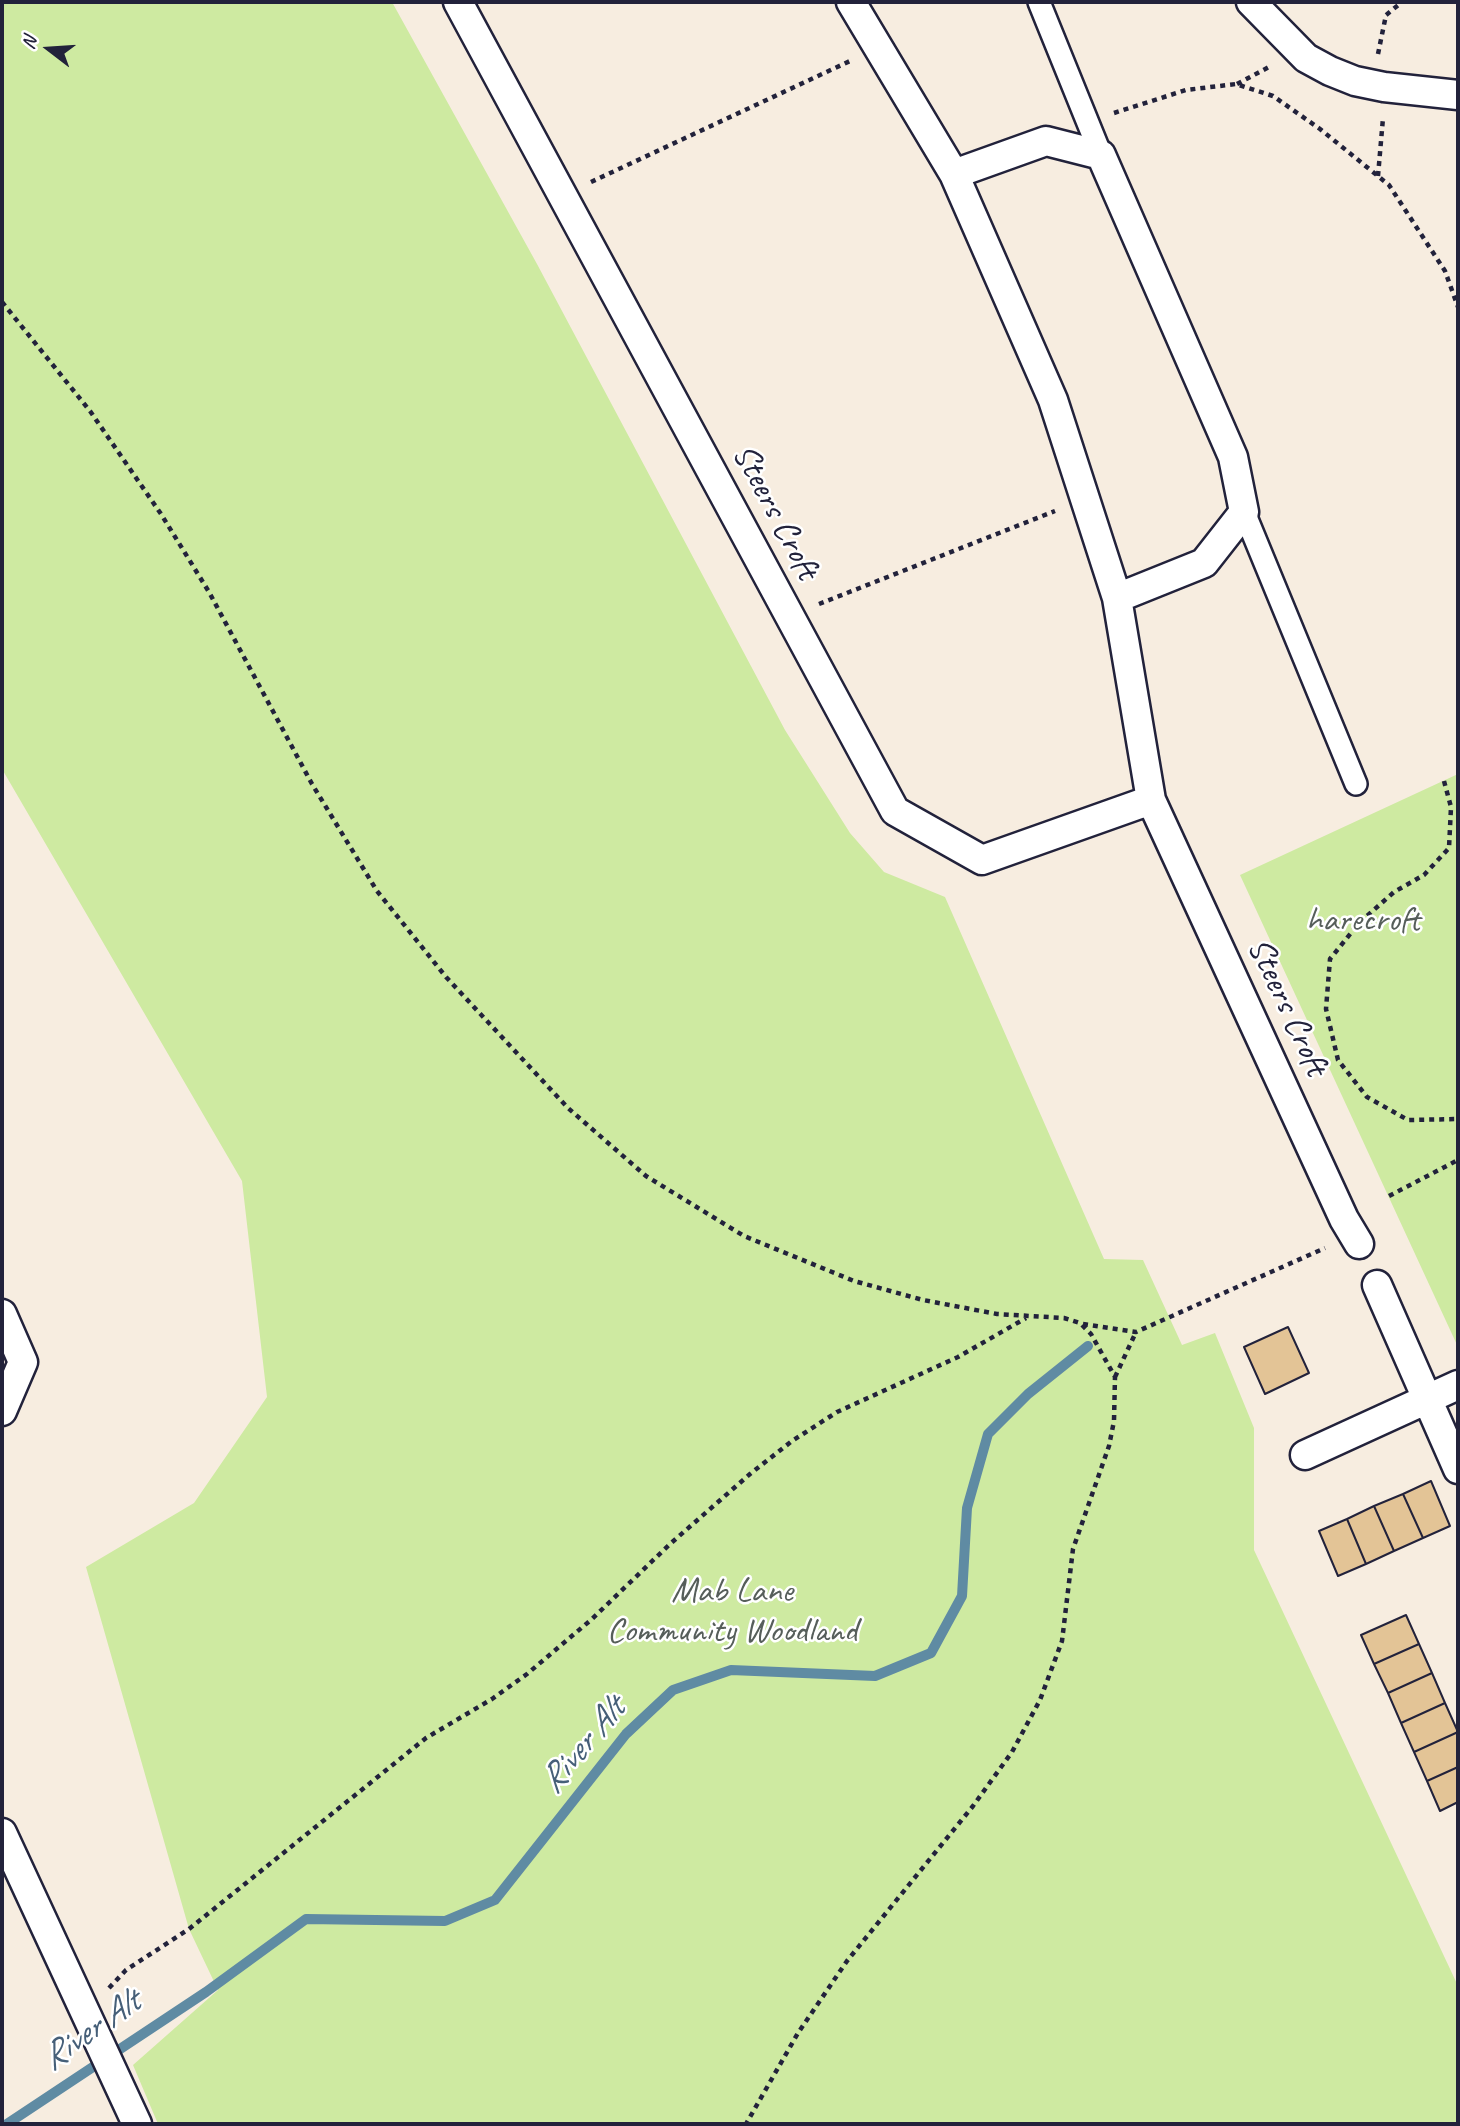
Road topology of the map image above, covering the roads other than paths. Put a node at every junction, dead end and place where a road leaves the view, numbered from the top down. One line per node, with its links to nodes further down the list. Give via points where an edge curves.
1 (458, 2): 11 (street, Steers Croft, via 895,811 982,860)
2 (851, 2): 7 (street, Steers Croft)
3 (1039, 2): 6 (street)
4 (1251, 2): 5 (street, via 1306,58 1355,81)
5 (1458, 95)
6 (1101, 155): 7 (street, via 1046,141); 8 (street, via 1233,457)
7 (954, 174): 9 (street, Steers Croft, via 1053,400)
8 (1244, 512): 9 (street, via 1204,564); 10 (street)
9 (1117, 598): 11 (street, Steers Croft)
10 (1356, 785)
11 (1151, 800): 12 (street, Steers Croft)
12 (1357, 1239)
13 (1377, 1285): 16 (street)
14 (2, 1314): 17 (street, via 23,1362)
15 (1458, 1385): 16 (street)
16 (1427, 1398): 18 (street); 19 (street)
17 (2, 1411)
18 (1305, 1455)
19 (1458, 1469)
20 (2, 1833): 21 (street)
21 (136, 2124)

